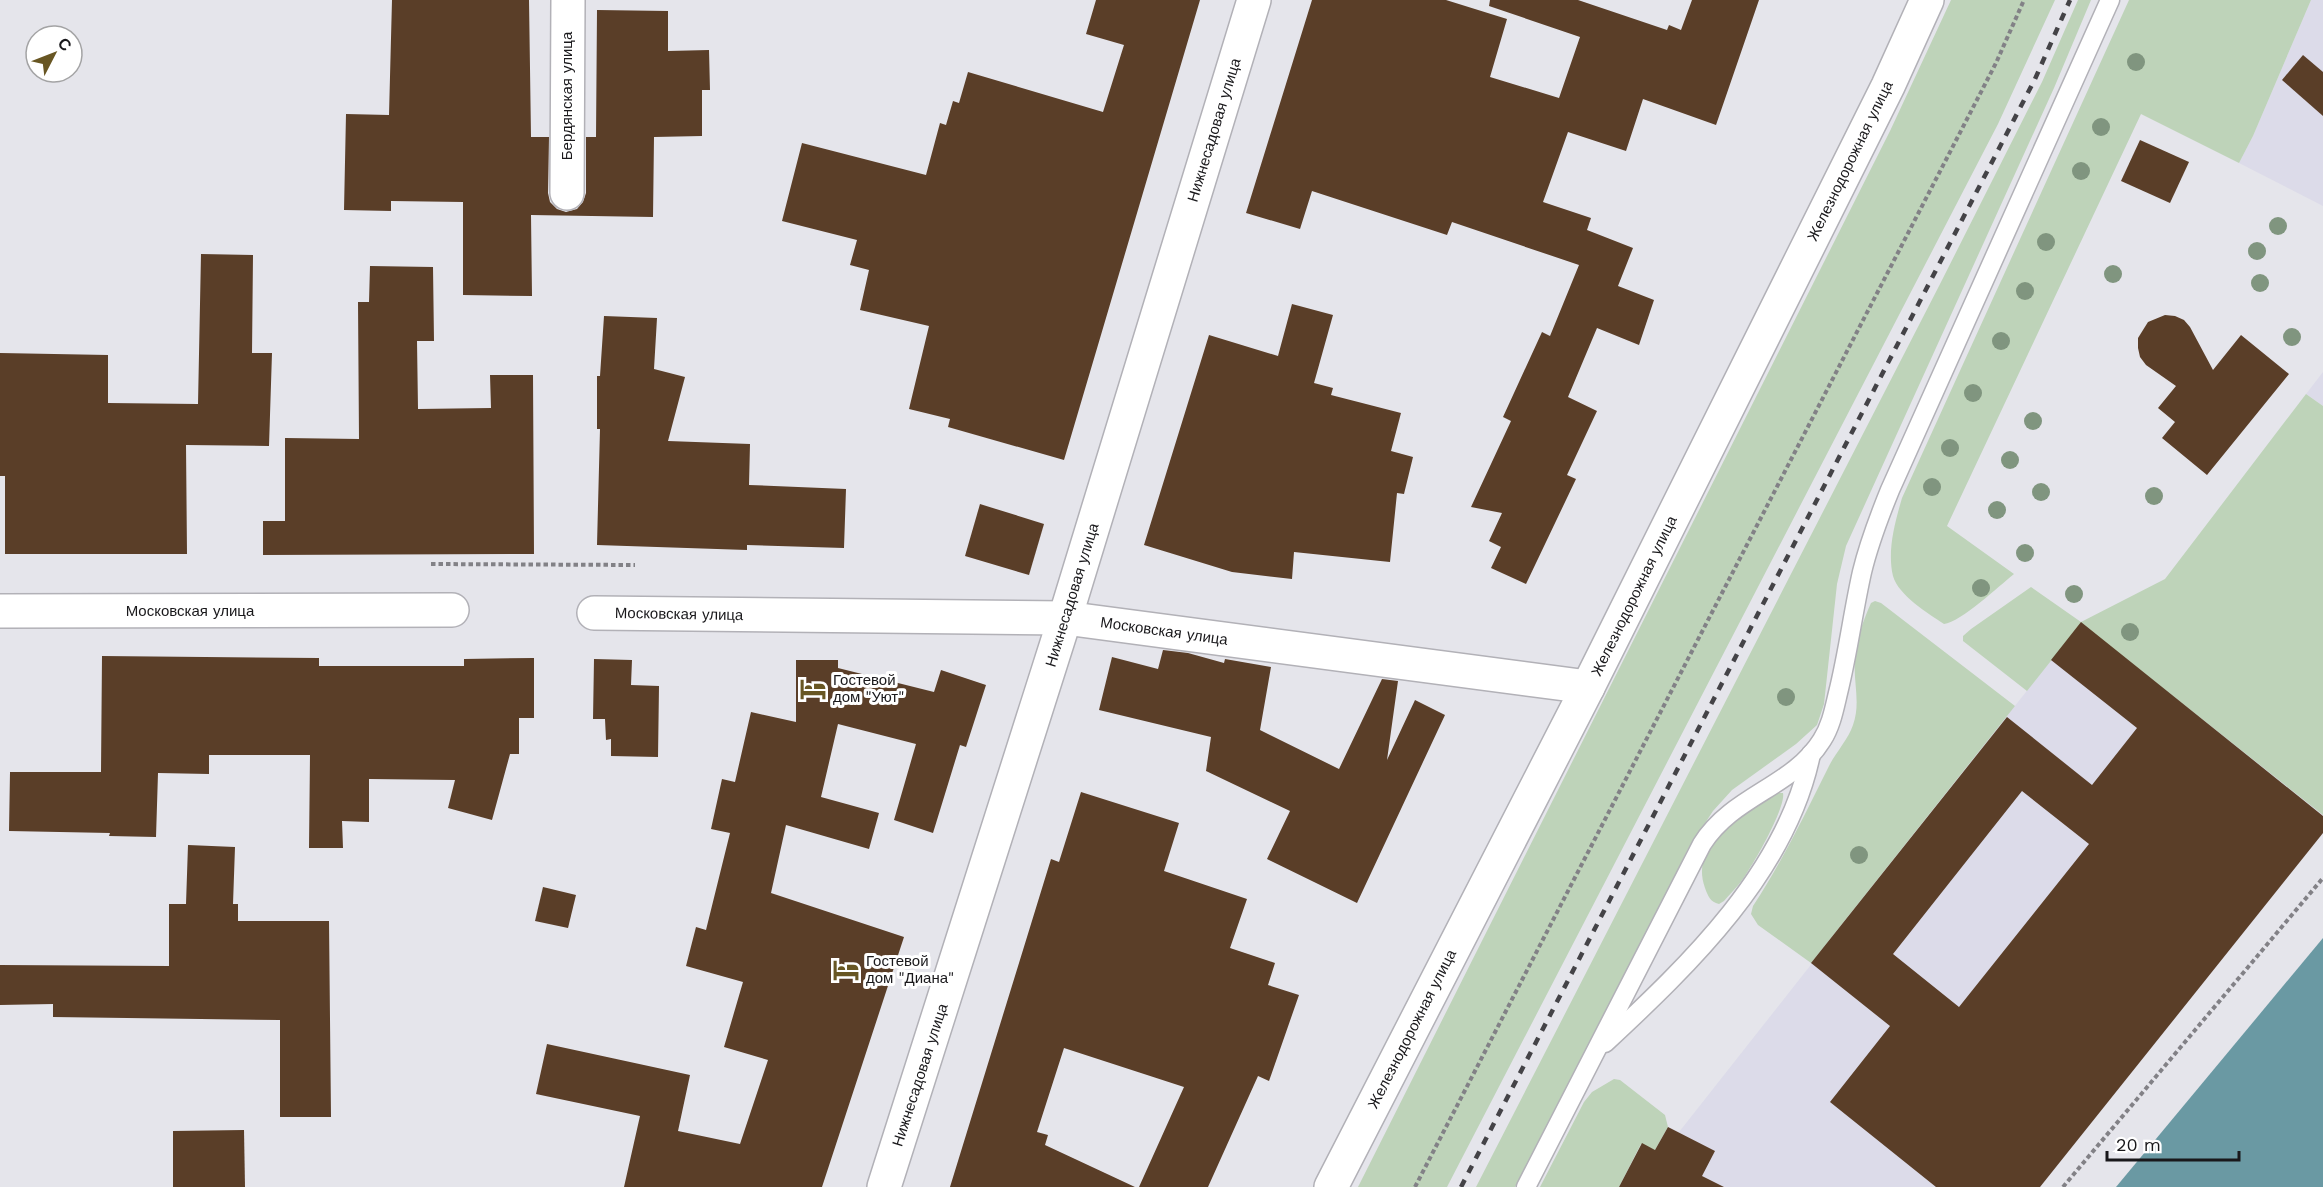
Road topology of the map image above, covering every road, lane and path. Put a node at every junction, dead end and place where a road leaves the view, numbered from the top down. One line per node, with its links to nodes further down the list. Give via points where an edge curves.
1 (568, 0): 6 (street, Бердянская улица)
2 (1254, 0): 12 (street, Нижнесадовая улица)
3 (1927, 0): 13 (street, Железнодорожная улица, via 1888,86)
4 (2024, 0): 19 (path, via 1996,63)
5 (2110, 0): 14 (lane, via 1871,536 1833,714)
6 (567, 193)
7 (431, 564): 8 (path)
8 (635, 565)
9 (452, 610): 10 (street, Московская улица)
10 (0, 611)
11 (594, 613): 12 (street, Московская улица)
12 (1065, 618): 13 (street, Московская улица); 17 (street, Нижнесадовая улица)
13 (1588, 687): 18 (street, Железнодорожная улица)
14 (1811, 754): 16 (lane, via 1798,800 1752,887 1705,943); 16 (lane, via 1710,830)
15 (2323, 878): 21 (path)
16 (1596, 1052): 20 (lane)
17 (884, 1187)
18 (1331, 1187)
19 (1415, 1187)
20 (1526, 1187)
21 (2063, 1187)

